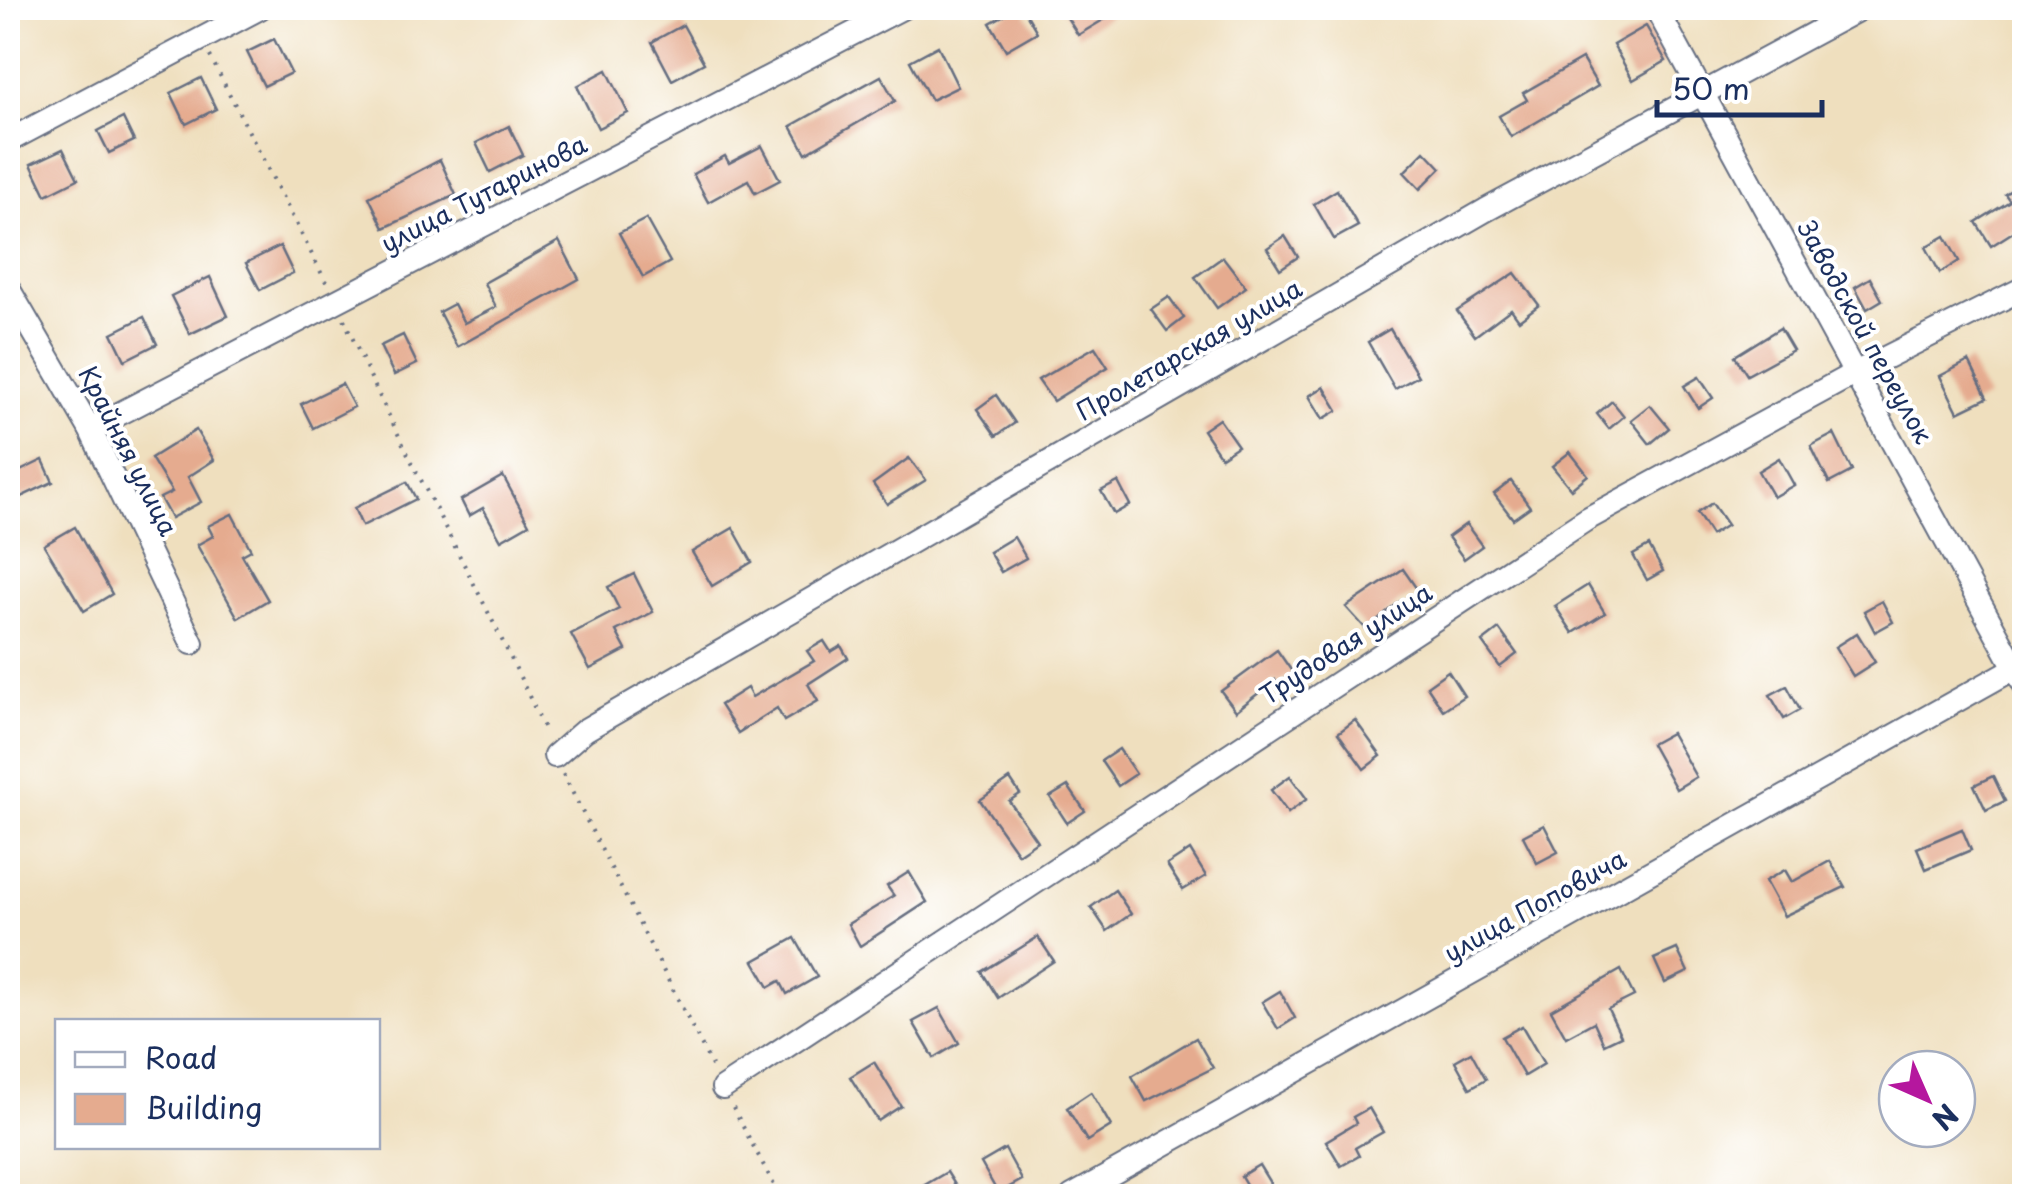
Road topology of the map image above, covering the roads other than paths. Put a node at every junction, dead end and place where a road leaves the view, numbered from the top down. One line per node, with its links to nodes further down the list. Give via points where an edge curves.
1 (260, 8): 6 (street)
2 (902, 8): 10 (street, улица Тутаринова)
3 (1656, 8): 5 (street, Заводской переулок)
4 (1861, 8): 5 (street, Пролетарская улица)
5 (1704, 95): 9 (street, Заводской переулок); 13 (street, Пролетарская улица, via 1469,220 585,730)
6 (8, 141)
7 (8, 288): 10 (street, Крайняя улица)
8 (2024, 288): 9 (street, Трудовая улица)
9 (1855, 372): 12 (street, Заводской переулок); 14 (street, Трудовая улица, via 1587,519)
10 (90, 429): 11 (street, Крайняя улица)
11 (192, 643)
12 (2022, 671): 15 (street, улица Поповича)
13 (555, 756)
14 (723, 1088)
15 (1072, 1196)

